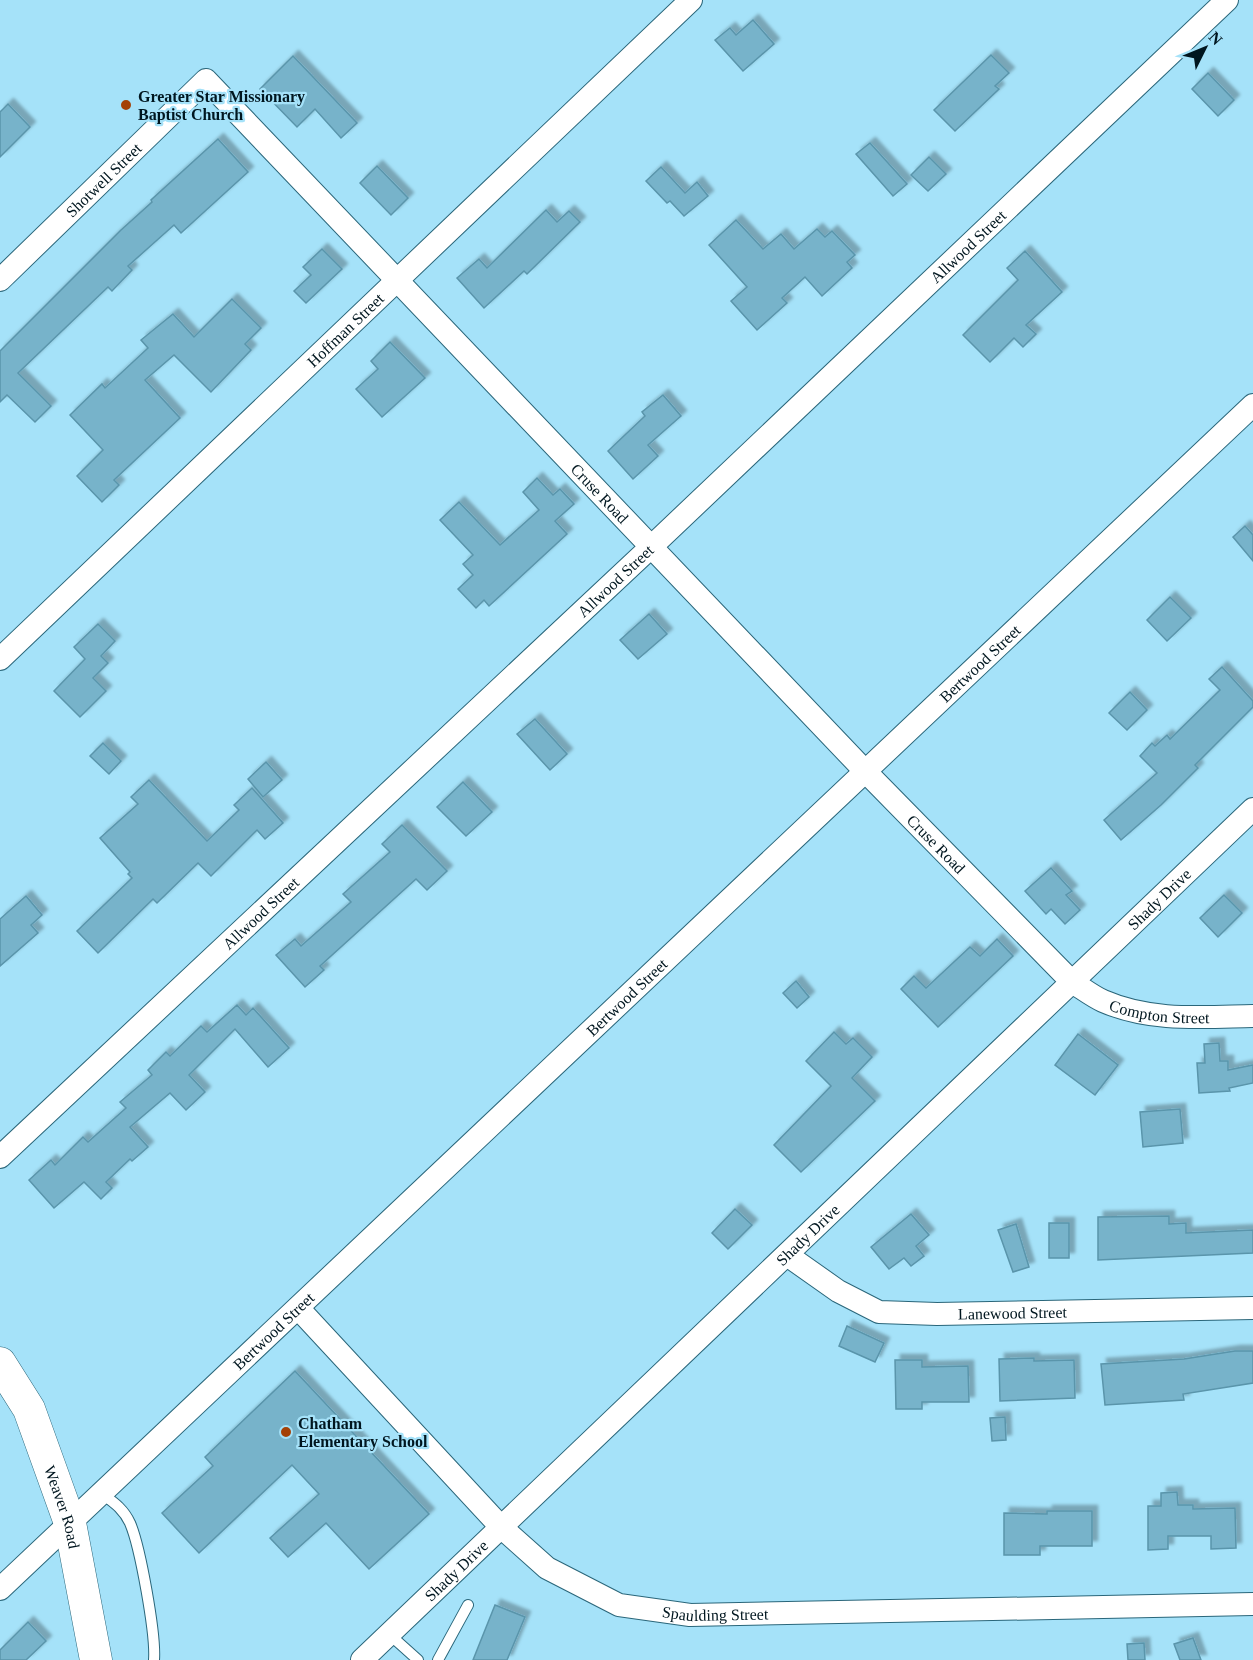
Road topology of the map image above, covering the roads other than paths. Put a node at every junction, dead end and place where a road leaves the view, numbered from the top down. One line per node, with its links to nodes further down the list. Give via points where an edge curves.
1 (691, 0): 5 (street, Hoffman Street)
2 (1227, 0): 7 (street, Allwood Street)
3 (206, 80): 4 (street, Shotwell Street); 5 (street, Cruse Road)
4 (0, 280)
5 (396, 280): 7 (street, Cruse Road); 8 (street, Hoffman Street)
6 (1253, 405): 9 (street, Bertwood Street)
7 (651, 547): 9 (street, Cruse Road); 13 (street, Allwood Street)
8 (0, 659)
9 (865, 771): 11 (street, Cruse Road); 15 (street, Bertwood Street)
10 (1253, 809): 11 (street, Shady Drive)
11 (1072, 982): 12 (street, Compton Street, via 1102,1001 1145,1014 1178,1018); 14 (street, Shady Drive)
12 (1253, 1016)
13 (0, 1157)
14 (787, 1255): 16 (street, Lanewood Street, via 838,1292 879,1312); 20 (street, Shady Drive)
15 (298, 1308): 18 (street, Bertwood Street); 20 (street, Spaulding Street)
16 (1253, 1308)
17 (0, 1363): 19 (street, Weaver Road, via 29,1409)
18 (101, 1493): 19 (street, Bertwood Street); 26 (lane, via 120,1507 130,1524 152,1628)
19 (70, 1523): 21 (street, Bertwood Street); 25 (street, Weaver Road)
20 (501, 1527): 22 (street, Spaulding Street, via 547,1568 619,1605 690,1615); 24 (street, Shady Drive)
21 (0, 1589)
22 (1253, 1604)
23 (468, 1605): 29 (lane)
24 (389, 1634): 27 (street, Shady Drive); 28 (lane)
25 (96, 1660)
26 (154, 1660)
27 (362, 1660)
28 (418, 1660)
29 (438, 1660)

